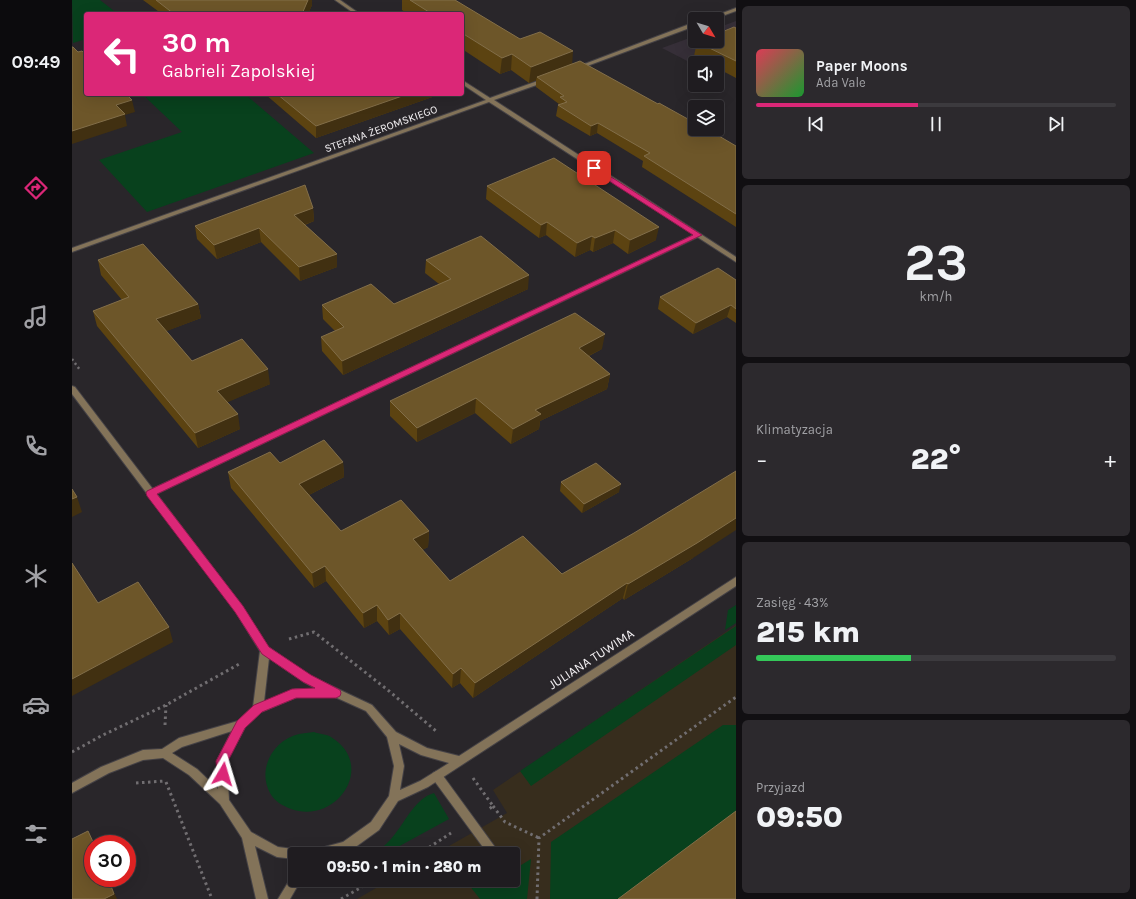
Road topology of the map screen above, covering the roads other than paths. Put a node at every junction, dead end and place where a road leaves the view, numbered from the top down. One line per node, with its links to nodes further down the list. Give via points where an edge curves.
1 (337, 0): 3 (street)
2 (736, 9): 4 (street)
3 (355, 12)
4 (724, 13)
5 (688, 27): 6 (street)
6 (573, 70)
7 (550, 78): 9 (street, STEFANA ŻEROMSKIEGO)
8 (464, 83): 9 (street)
9 (490, 101): 10 (street); 11 (street, STEFANA ŻEROMSKIEGO)
10 (698, 235): 12 (street); 14 (street)
11 (72, 250)
12 (736, 260)
13 (72, 389): 14 (street)
14 (151, 493): 16 (street, via 239,609)
15 (736, 581): 22 (street, JULIANA TUWIMA)
16 (265, 650): 17 (street, via 307,679); 18 (street)
17 (336, 693): 18 (street, via 296,693); 20 (street, via 369,708)
18 (258, 709): 19 (street)
19 (241, 724): 21 (street, via 179,742); 26 (street, via 222,761)
20 (392, 735): 22 (street, via 425,752); 25 (street, via 400,766)
21 (164, 753): 24 (street, via 143,755 105,770); 26 (street, via 193,772)
22 (460, 761): 23 (street, JULIANA TUWIMA)
23 (437, 776): 25 (street, JULIANA TUWIMA); 29 (street)
24 (72, 788)
25 (394, 798): 28 (street, via 375,826)
26 (224, 801): 27 (street)
27 (247, 836): 30 (street, via 277,852); 32 (street)
28 (346, 847)
29 (490, 847)
30 (288, 853)
31 (292, 887): 33 (street)
32 (262, 899)
33 (284, 899)

